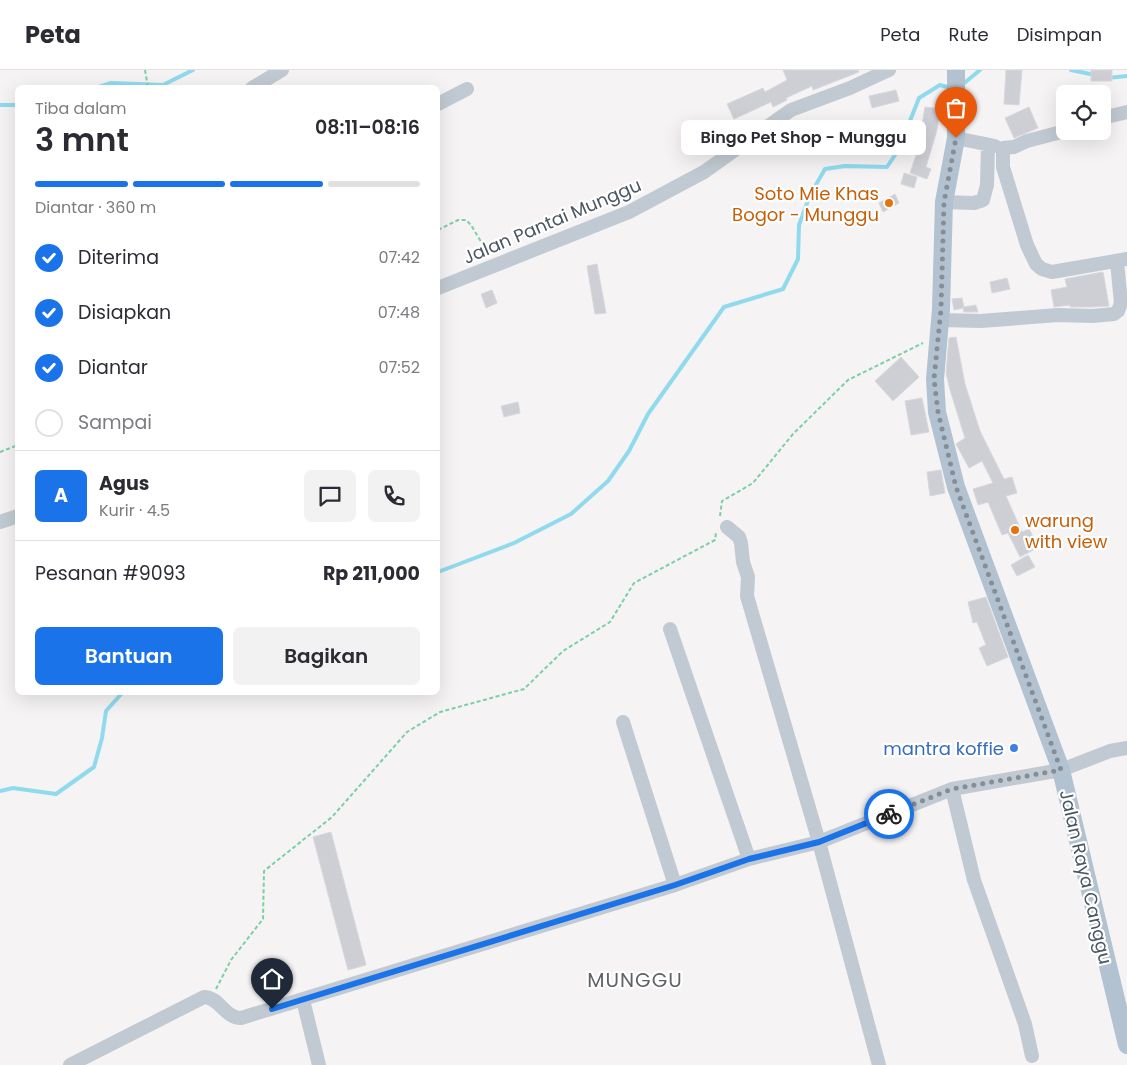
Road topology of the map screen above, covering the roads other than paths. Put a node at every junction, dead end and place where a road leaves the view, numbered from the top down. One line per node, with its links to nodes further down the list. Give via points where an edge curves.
1 (282, 70): 4 (street)
2 (889, 70): 15 (street, Jalan Pantai Munggu, via 791,110 704,172 629,212)
3 (956, 70): 10 (main road, Jalan Raya Canggu)
4 (257, 85)
5 (467, 89): 6 (street)
6 (440, 103)
7 (1127, 112): 8 (street)
8 (1111, 116)
9 (1056, 133): 12 (street)
10 (956, 138): 11 (street); 13 (main road, Jalan Raya Canggu)
11 (988, 145): 12 (street); 13 (street, via 983,200 974,203)
12 (1004, 148): 14 (street, via 1002,167 1032,256 1042,269 1052,272)
13 (944, 202): 16 (main road, Jalan Raya Canggu)
14 (1122, 260): 16 (street, via 1121,303 1114,314 1058,315)
15 (440, 287)
16 (940, 328): 23 (main road, Jalan Raya Canggu, via 934,379 938,412 956,487)
17 (15, 517): 18 (street)
18 (0, 522)
19 (721, 526): 25 (street, via 739,537 741,543 748,578 747,596)
20 (670, 629): 26 (street)
21 (623, 722): 27 (street)
22 (1127, 748): 23 (street, via 1110,751)
23 (1061, 770): 24 (street); 29 (main road, Jalan Raya Canggu)
24 (952, 789): 25 (street); 30 (street, via 974,880 1025,1024)
25 (819, 842): 26 (street); 33 (street)
26 (749, 859): 27 (street)
27 (675, 885): 28 (street)
28 (303, 1000): 31 (street, via 241,1018 232,1017 204,997); 32 (street)
29 (1127, 1045)
30 (1032, 1056)
31 (70, 1065)
32 (318, 1065)
33 (880, 1065)

